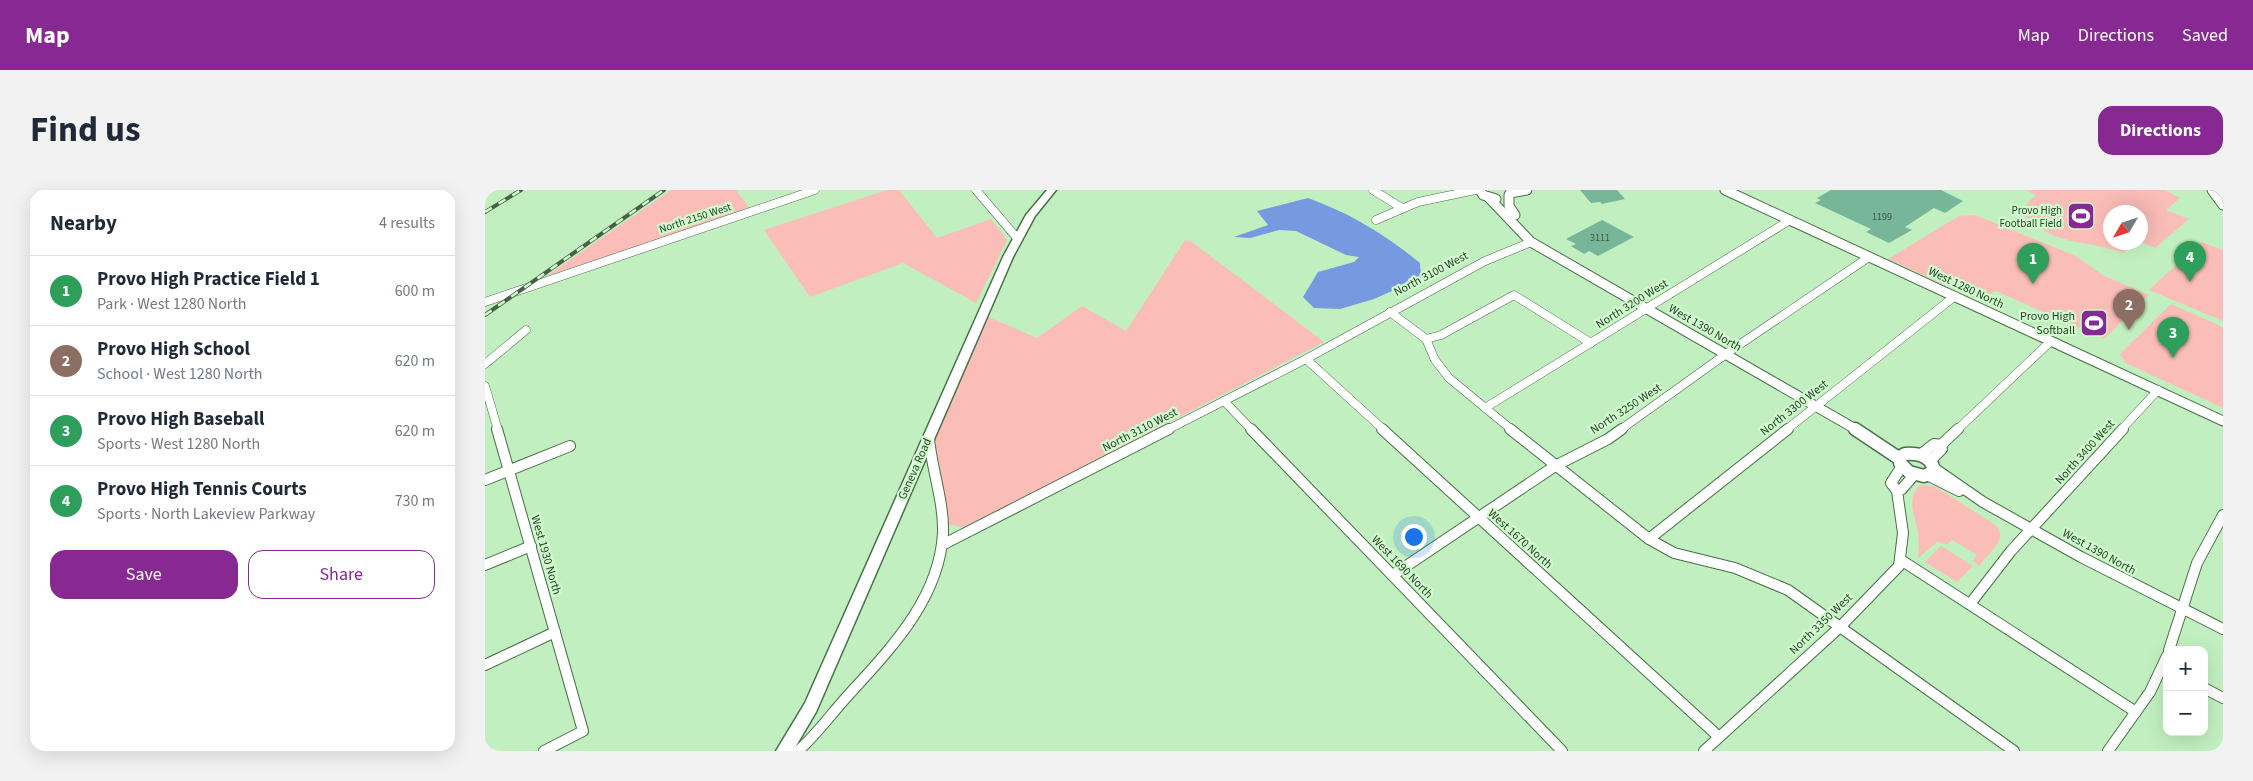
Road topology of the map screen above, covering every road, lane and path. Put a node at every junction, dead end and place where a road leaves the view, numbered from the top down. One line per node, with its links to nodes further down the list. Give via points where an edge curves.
1 (815, 190): 21 (street, North 2150 West)
2 (976, 190): 17 (street)
3 (1052, 190): 17 (main road, Geneva Road)
4 (1373, 190): 14 (street)
5 (1475, 190): 11 (street)
6 (1480, 190): 12 (street, West 1390 North)
7 (1527, 190): 10 (street)
8 (1725, 190): 16 (street, West 1280 North)
9 (2212, 190): 13 (street)
10 (1509, 193): 12 (street, via 1502,198); 18 (street, via 1509,206)
11 (1439, 198): 12 (street); 14 (street)
12 (1488, 198): 18 (street, West 1390 North, via 1502,207 1521,234)
13 (2223, 205)
14 (1402, 208): 15 (street)
15 (1376, 220)
16 (1790, 220): 19 (street, West 1280 North); 22 (street, North 3200 West)
17 (1017, 238): 40 (main road, Geneva Road)
18 (1531, 242): 22 (street, West 1390 North); 23 (street, North 3100 West, via 1485,261)
19 (1869, 257): 20 (street, West 1280 North); 29 (street, North 3250 West)
20 (1955, 296): 27 (street, West 1280 North); 36 (street, North 3300 West)
21 (485, 300)
22 (1645, 309): 28 (street, North 3200 West); 29 (street, West 1390 North)
23 (1390, 312): 25 (street, North 3100 West); 26 (street)
24 (526, 330): 31 (street, via 493,354)
25 (1347, 335): 30 (street, North 3110 West)
26 (1426, 339): 28 (street, via 1441,335 1514,296); 37 (street, via 1435,360 1449,378)
27 (2051, 340): 33 (street, West 1280 North); 42 (street, via 1941,445 1943,449)
28 (1591, 343): 37 (street, North 3200 West)
29 (1726, 355): 36 (street, West 1390 North); 43 (street, North 3250 West, via 1608,439)
30 (1306, 359): 34 (street, North 3110 West); 49 (street, West 1670 North)
31 (485, 364)
32 (485, 386): 35 (street, West 1930 North)
33 (2158, 390): 38 (street, West 1280 North); 50 (street, North 3400 West)
34 (1224, 401): 52 (street, North 3110 West); 56 (street, West 1690 North)
35 (488, 407): 44 (street, West 1930 North)
36 (1815, 407): 39 (street, West 1390 North); 51 (street, North 3300 West)
37 (1485, 408): 43 (street)
38 (2223, 421)
39 (1867, 436): 42 (street, West 1390 North)
40 (929, 438): 52 (street, via 942,516); 70 (main road, Geneva Road, via 815,698)
41 (570, 446): 44 (street)
42 (1918, 463): 45 (street); 47 (street, via 1891,483); 50 (street, West 1390 North)
43 (1555, 466): 49 (street, North 3250 West); 51 (street)
44 (509, 470): 46 (street); 53 (street, West 1930 North)
45 (1914, 475): 47 (street)
46 (485, 480)
47 (1897, 491): 54 (street, via 1903,533)
48 (2223, 514): 58 (street, via 2197,560)
49 (1479, 518): 56 (street, North 3250 West); 68 (street, West 1670 North)
50 (2032, 530): 57 (street, North 3400 West, via 2003,560); 58 (street, West 1390 North, via 2127,584)
51 (1649, 539): 59 (street, via 1699,562 1735,568 1769,580)
52 (942, 544): 71 (street, via 927,589 900,636)
53 (531, 546): 55 (street); 61 (street, West 1930 North)
54 (1901, 560): 57 (street); 59 (street, North 3350 West, via 1899,566)
55 (485, 565)
56 (1393, 575): 72 (street, West 1690 North)
57 (1970, 604): 67 (street)
58 (2182, 610): 60 (street, West 1390 North); 62 (street)
59 (1840, 627): 68 (street, North 3350 West); 74 (street)
60 (2223, 629)
61 (555, 632): 63 (street); 69 (street, West 1930 North, via 583,731)
62 (2170, 646)
63 (485, 665)
64 (2163, 669): 67 (street)
65 (2208, 690): 66 (street)
66 (2223, 698)
67 (2136, 712): 75 (street)
68 (1718, 736): 73 (street, North 3350 West)
69 (544, 751)
70 (784, 751)
71 (798, 751)
72 (1562, 751)
73 (1704, 751)
74 (2014, 751)
75 (2107, 751)

